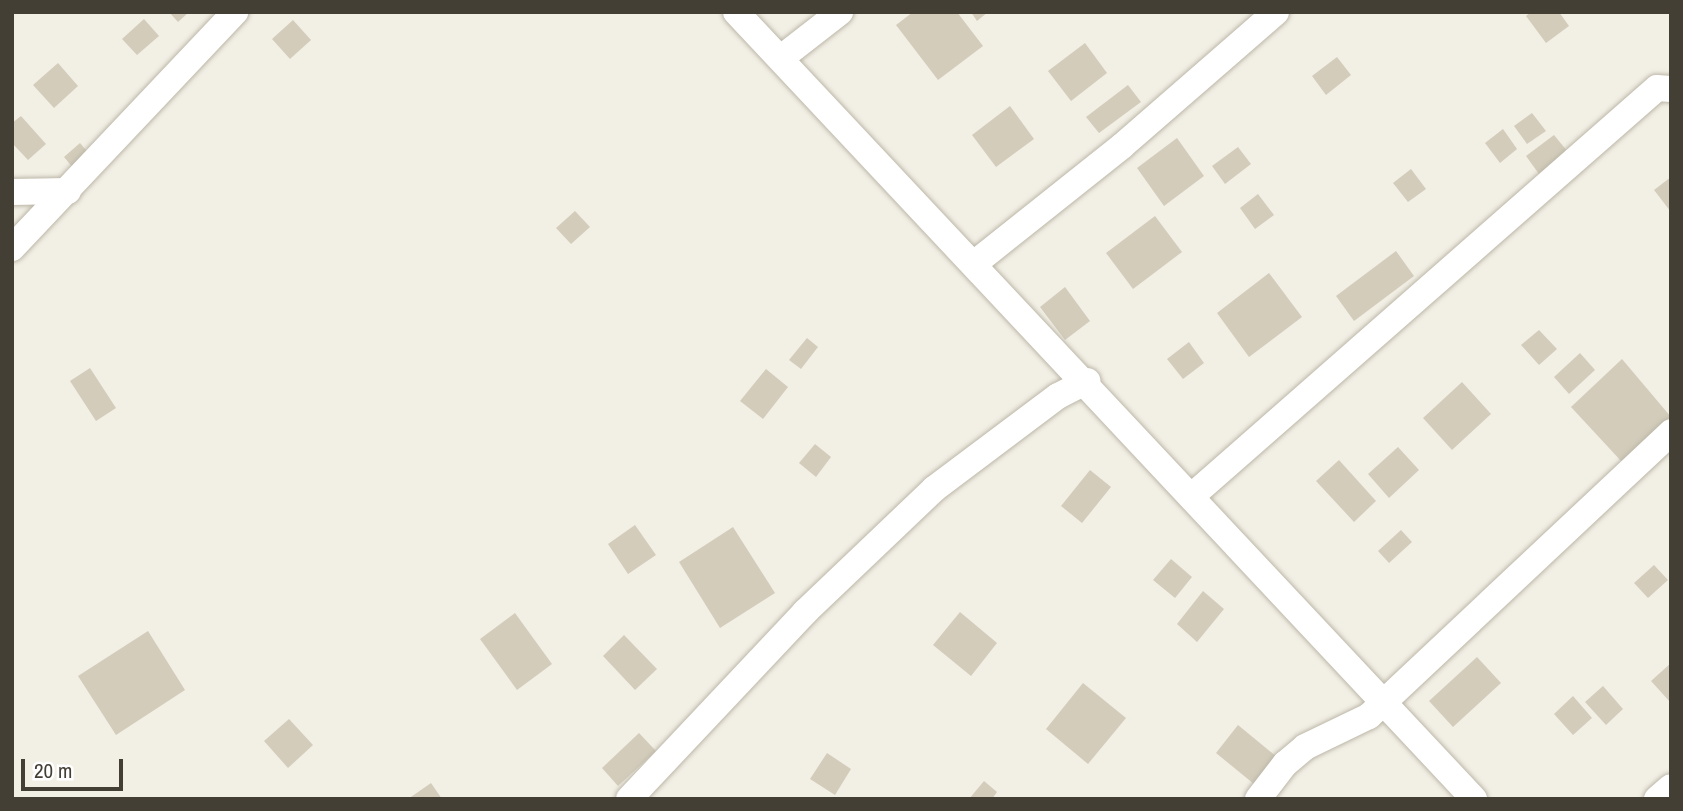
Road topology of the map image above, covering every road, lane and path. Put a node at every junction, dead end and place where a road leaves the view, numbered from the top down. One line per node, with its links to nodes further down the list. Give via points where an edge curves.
1 (235, 12): 7 (street)
2 (736, 12): 5 (street)
3 (840, 12): 5 (street)
4 (1276, 12): 10 (street, via 1122,146)
5 (781, 58): 10 (street)
6 (1671, 89): 13 (street, via 1657,88)
7 (68, 191): 8 (street); 9 (street)
8 (12, 192)
9 (12, 248)
10 (975, 263): 11 (street)
11 (1087, 381): 13 (street); 16 (street, via 1058,396 934,489 805,612)
12 (1671, 432): 14 (street)
13 (1193, 495): 14 (street)
14 (1386, 701): 17 (street, via 1350,729 1304,747); 18 (street)
15 (1671, 787): 19 (street)
16 (629, 799)
17 (1258, 799)
18 (1474, 799)
19 (1657, 799)

